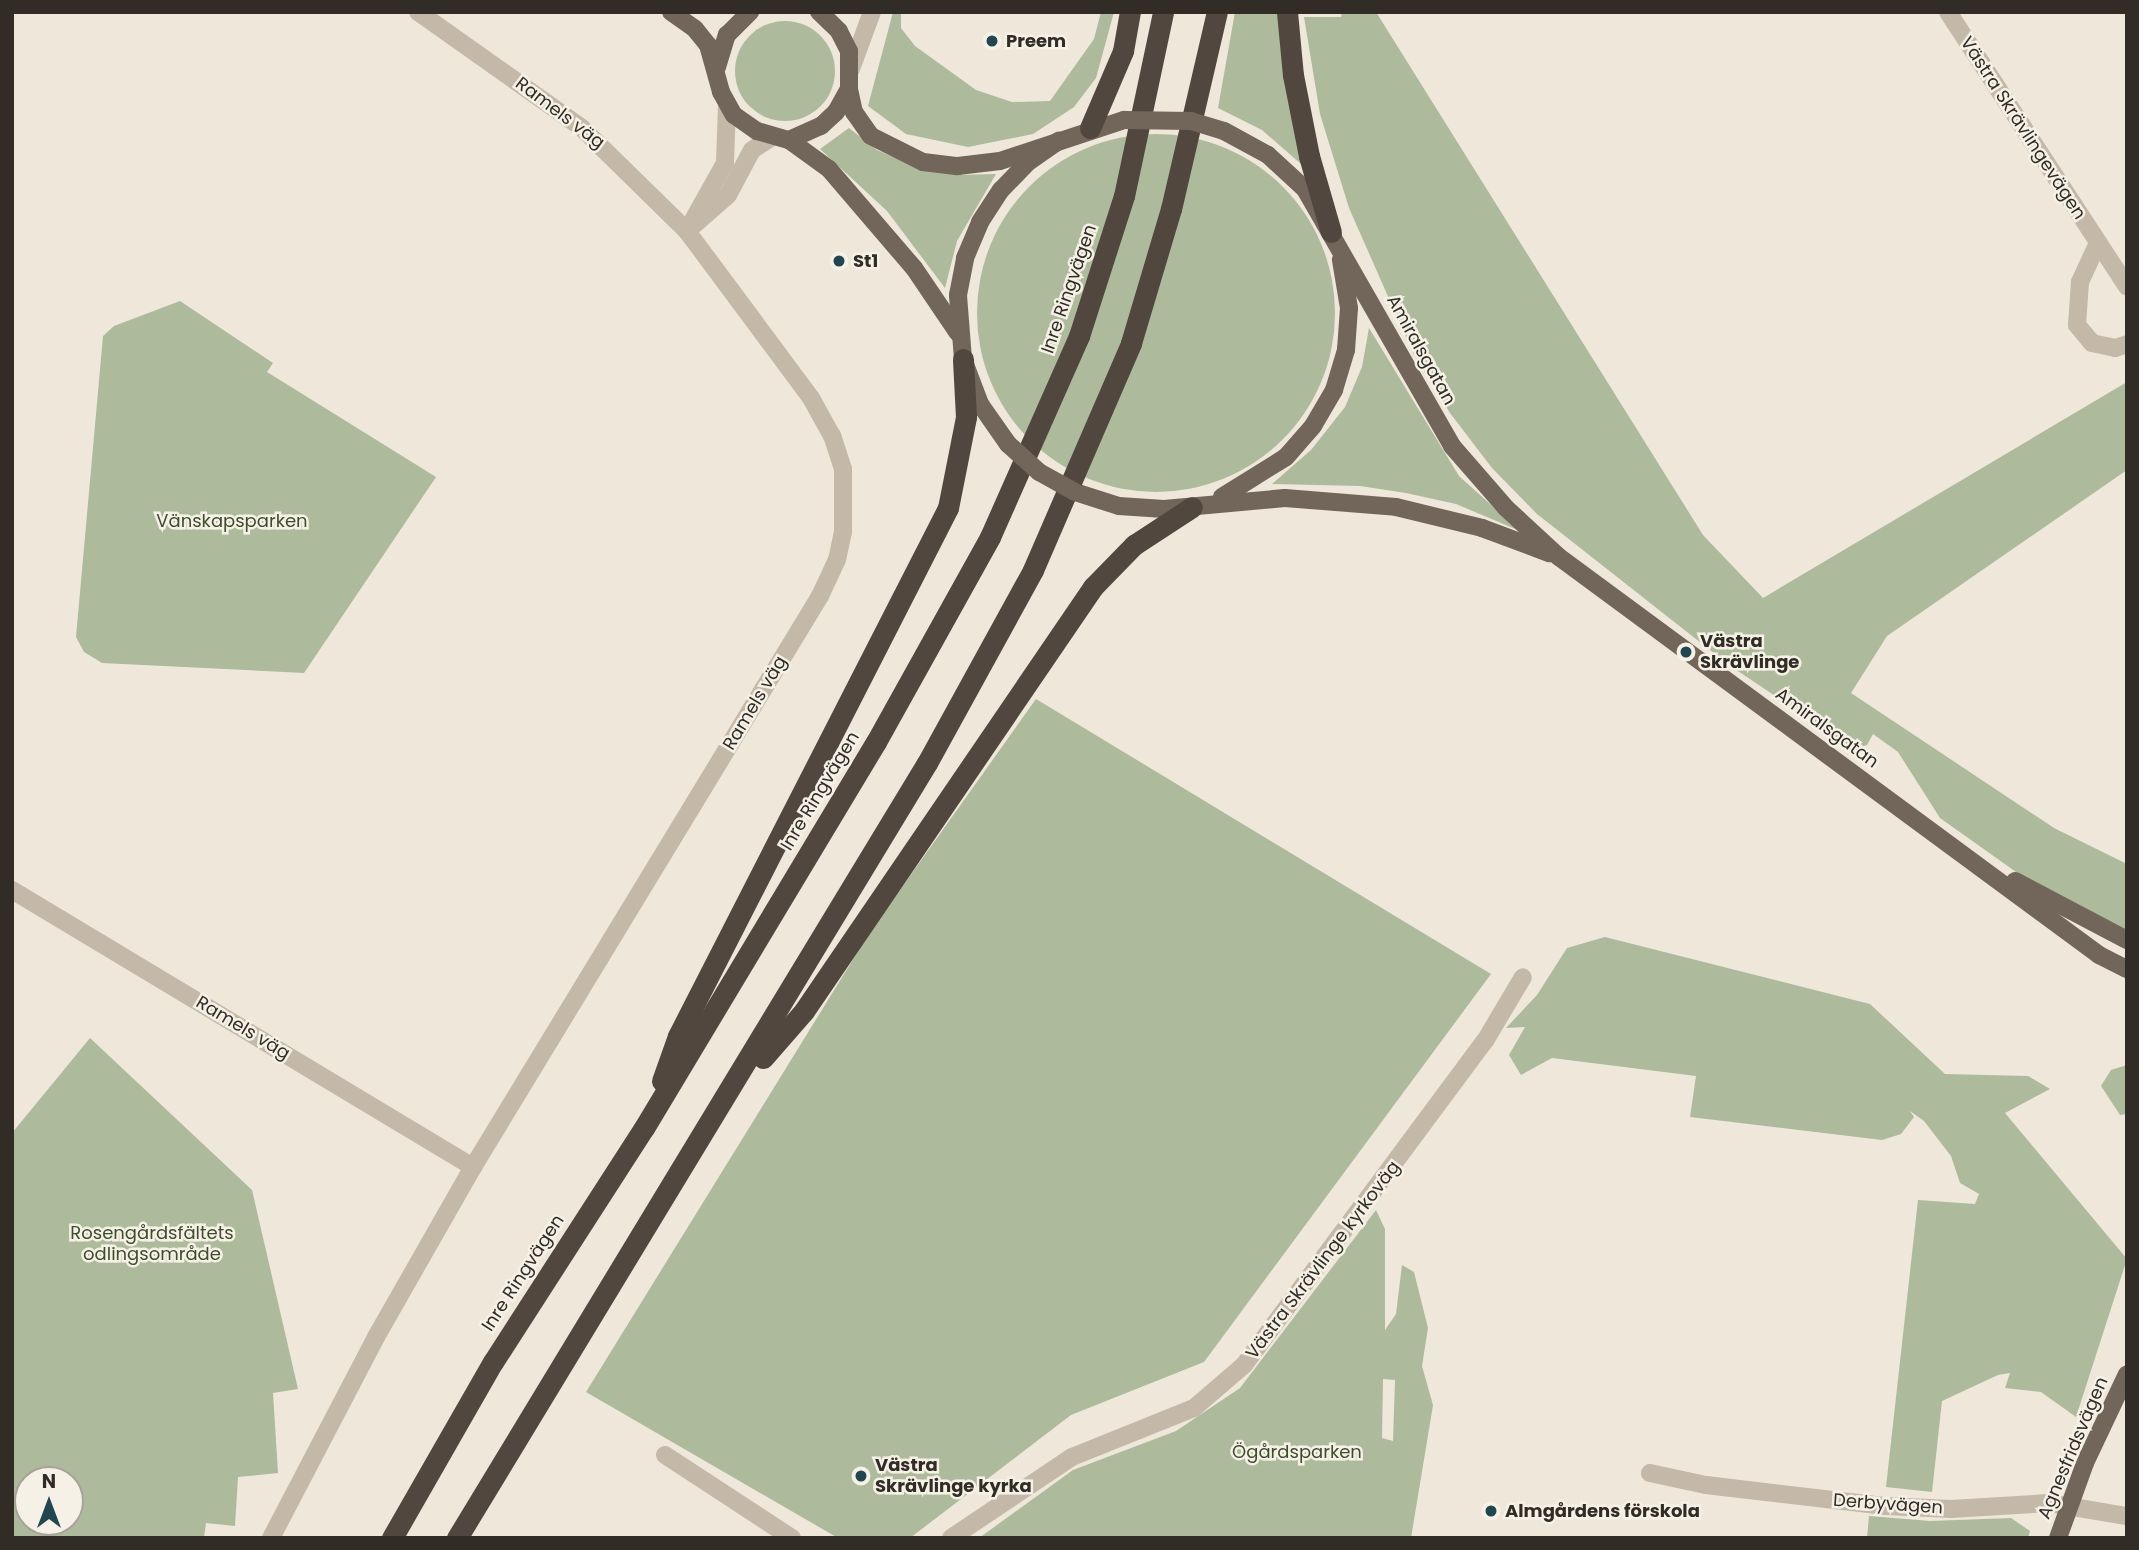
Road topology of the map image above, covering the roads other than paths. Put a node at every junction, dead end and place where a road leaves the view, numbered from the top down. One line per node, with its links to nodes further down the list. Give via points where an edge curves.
1 (418, 12): 18 (street, Ramels väg, via 582,128)
2 (671, 12): 12 (main road, Amiralsgatan, via 708,45)
3 (750, 12): 12 (main road, Amiralsgatan, via 723,42)
4 (820, 12): 11 (main road, Amiralsgatan, via 839,31)
5 (872, 12): 11 (street)
6 (1130, 12): 15 (highway, via 1123,51)
7 (1163, 12): 35 (highway, Inre Ringvägen, via 1124,196 1079,336 1014,487 876,742)
8 (1217, 12): 34 (highway, via 1171,209 1130,343 1084,458 1033,570 927,763)
9 (1287, 12): 19 (highway, via 1293,75 1309,156)
10 (1948, 12): 20 (street, Västra Skrävlingevägen)
11 (852, 69): 13 (main road, Amiralsgatan)
12 (718, 81): 14 (main road, Amiralsgatan)
13 (849, 89): 16 (main road, Amiralsgatan, via 836,112 821,126); 17 (main road, Amiralsgatan, via 854,112 872,136 923,162 958,166 1000,162)
14 (727, 106): 16 (main road, Amiralsgatan, via 747,126); 18 (street, via 725,163)
15 (1090, 128): 17 (main road, Amiralsgatan); 19 (main road, Amiralsgatan, bridge, via 1124,120 1169,119 1224,131 1268,155 1296,180)
16 (781, 139): 18 (street, via 746,158 728,195); 22 (main road, Amiralsgatan, via 830,169 855,196)
17 (1059, 141): 22 (main road, Amiralsgatan, via 1027,163 979,222 965,258 958,295)
18 (687, 231): 36 (street, Ramels väg, via 811,398 832,436 846,499 837,560 820,596)
19 (1335, 241): 25 (main road, Amiralsgatan, via 1349,308 1346,350 1334,390 1313,426 1286,457); 26 (main road, Amiralsgatan, via 1452,446 1506,508)
20 (2097, 245): 21 (street, Västra Skrävlingevägen); 23 (street, via 2080,282 2077,325 2092,343 2115,348)
21 (2127, 287)
22 (958, 333): 24 (main road, Amiralsgatan)
23 (2127, 344)
24 (962, 359): 25 (main road, Amiralsgatan, bridge, via 980,404 1008,444 1039,472 1075,492 1119,506); 35 (highway, via 966,417 948,508 678,1037)
25 (1202, 504): 26 (main road, Amiralsgatan, via 1285,498 1396,507 1482,528); 34 (highway, via 1134,545 1093,587 804,1011)
26 (1559, 557): 27 (main road, Amiralsgatan)
27 (1970, 856): 29 (main road, Amiralsgatan); 30 (main road, Amiralsgatan)
28 (12, 890): 36 (street, Ramels väg)
29 (2127, 940)
30 (2099, 955): 31 (main road, Amiralsgatan); 32 (main road)
31 (2127, 969)
32 (2127, 976)
33 (1523, 977): 46 (street, Västra Skrävlinge kyrkoväg, via 1485,1041 1244,1365 1194,1408 1072,1457)
34 (727, 1099): 44 (highway)
35 (644, 1128): 43 (highway, Inre Ringvägen, via 492,1362)
36 (473, 1167): 42 (street, Ramels väg, via 376,1337)
37 (2127, 1374): 40 (main road, Agnesfridsvägen)
38 (665, 1455): 45 (street)
39 (1650, 1473): 40 (street, Derbyvägen, via 1706,1485 1886,1506 1951,1509)
40 (2070, 1504): 41 (street, Derbyvägen); 47 (main road, Agnesfridsvägen)
41 (2127, 1516)
42 (271, 1538)
43 (392, 1538)
44 (457, 1538)
45 (792, 1538)
46 (951, 1538)
47 (2058, 1538)

